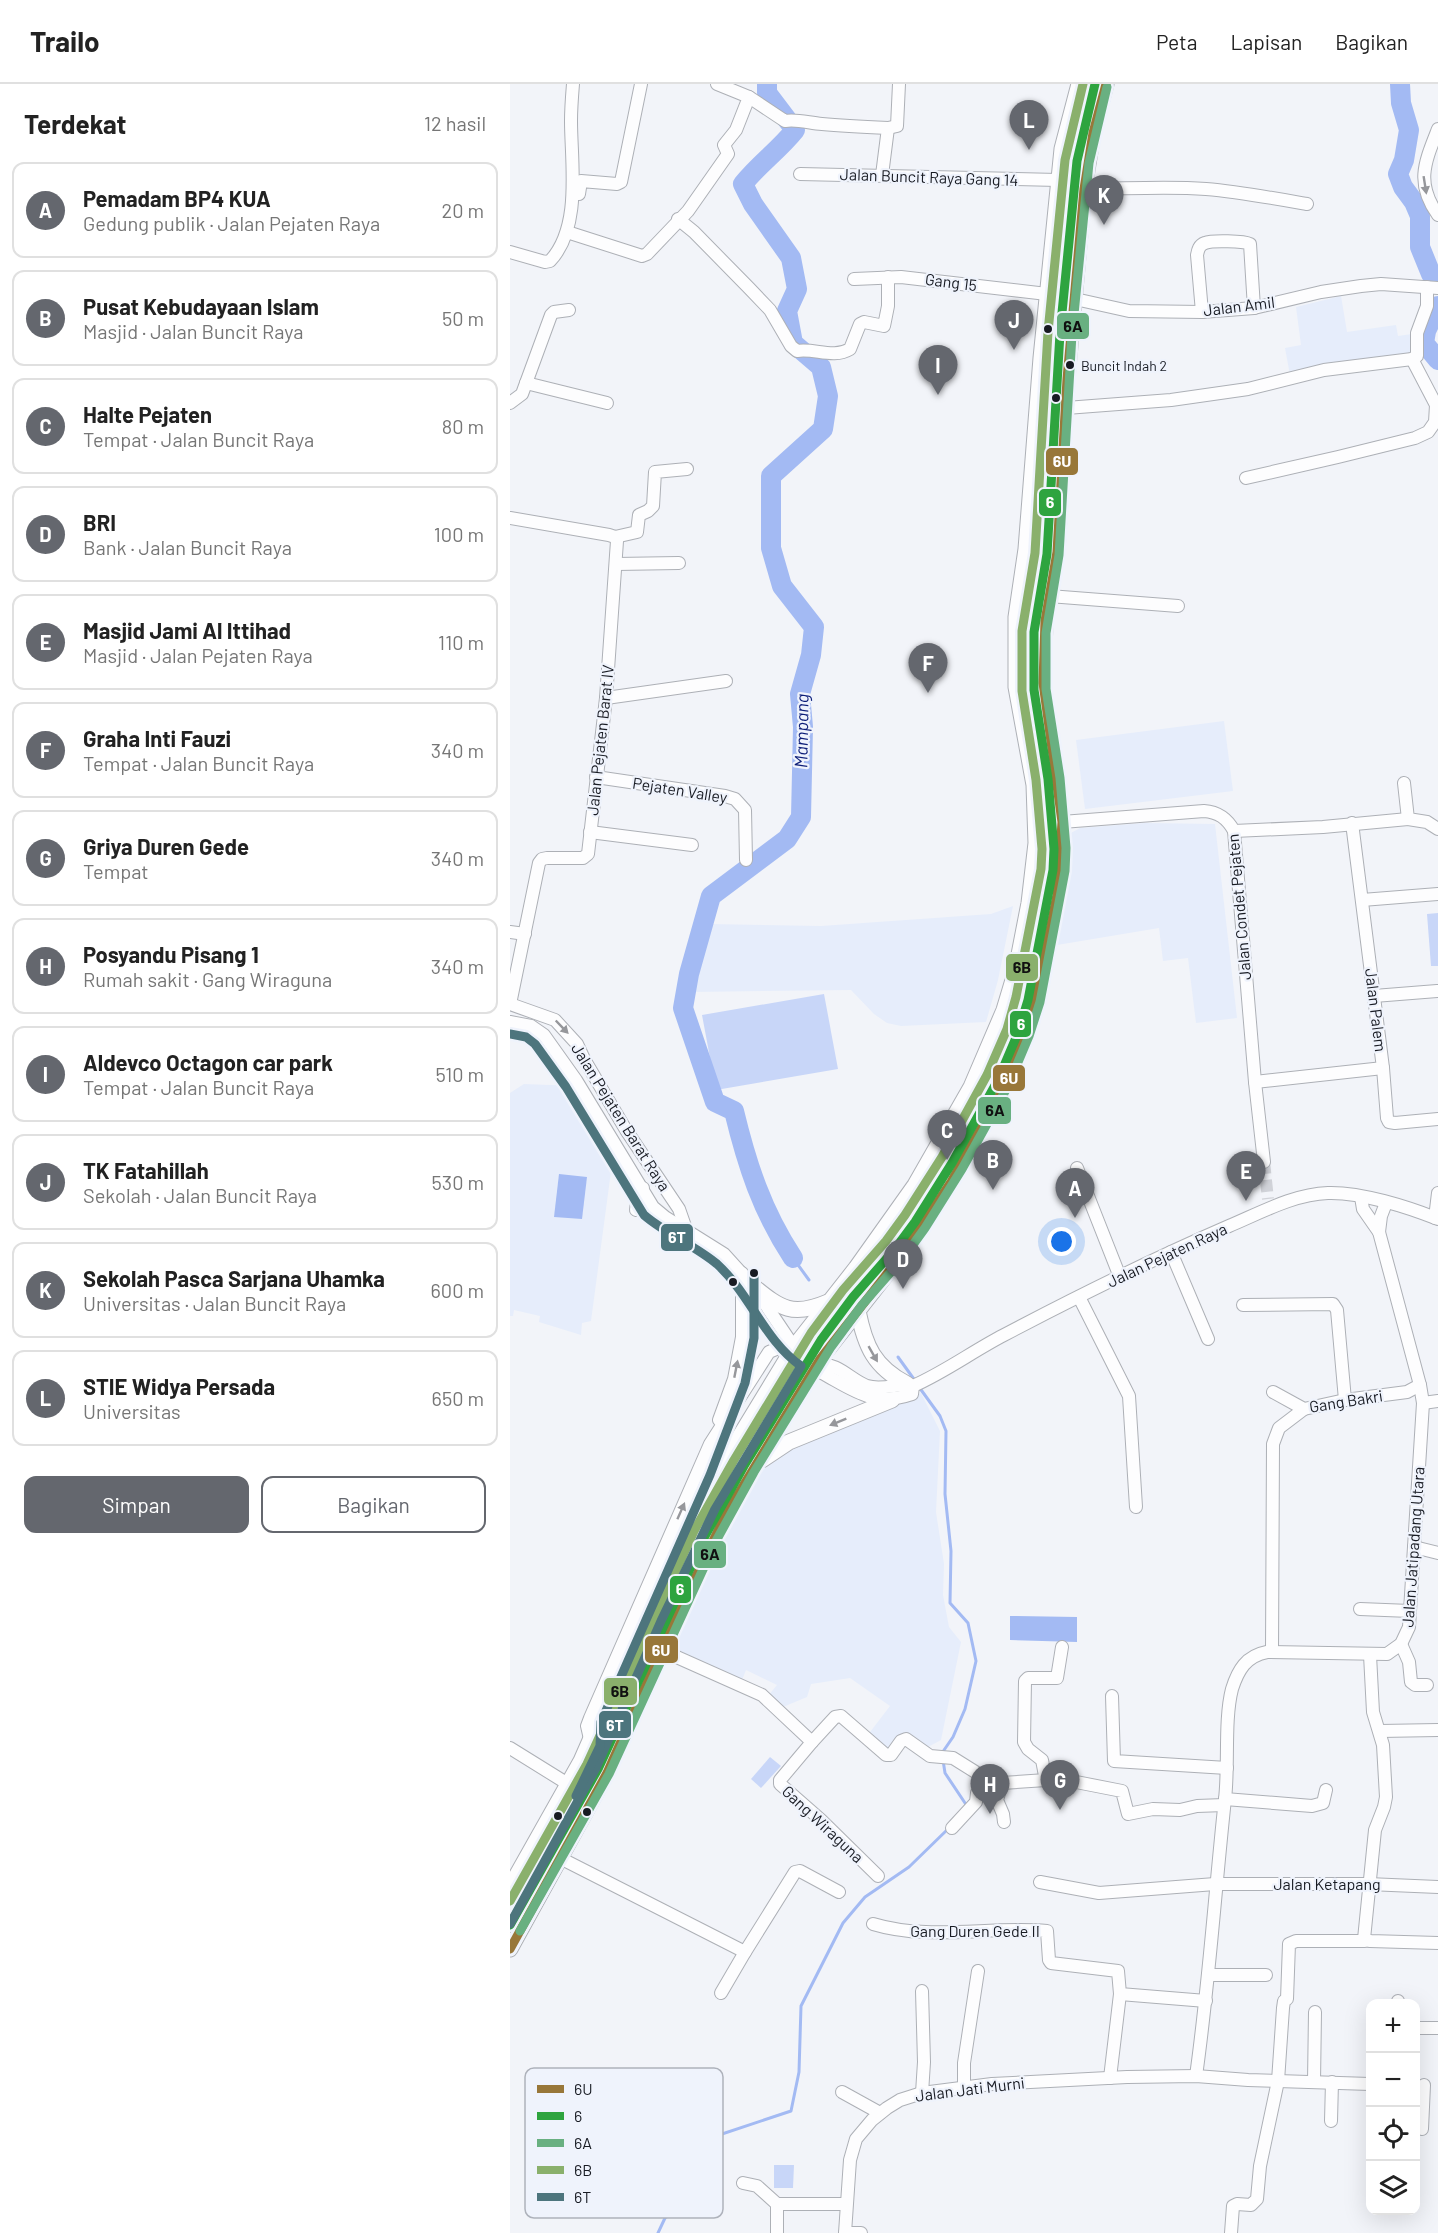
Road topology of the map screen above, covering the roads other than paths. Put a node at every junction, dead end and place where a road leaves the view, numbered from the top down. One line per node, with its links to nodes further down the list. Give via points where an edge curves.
1 (573, 84): 18 (street)
2 (641, 84): 18 (street, via 622,181 581,182)
3 (717, 84): 7 (street)
4 (899, 84): 8 (street, via 897,126)
5 (1079, 84): 13 (main road)
6 (1106, 84): 14 (main road)
7 (749, 98): 8 (street, via 790,121); 17 (street, via 736,130 724,145 728,154 706,188)
8 (888, 128): 12 (street)
9 (1438, 129): 10 (street)
10 (1433, 152): 16 (street, one-way to 16, via 1423,179)
11 (800, 174): 12 (street, Jalan Buncit Raya Gang 14)
12 (882, 175): 13 (street, Jalan Buncit Raya Gang 14)
13 (1058, 180): 23 (main road)
14 (1084, 189): 15 (street, via 1204,189); 24 (main road)
15 (1307, 204)
16 (1438, 215)
17 (678, 219): 18 (street, via 645,256); 20 (street, via 750,288 770,310 791,346 801,350 819,354 843,352 850,349 860,324 885,326)
18 (569, 233): 19 (street, via 550,261)
19 (510, 252)
20 (888, 277): 21 (street, Gang 15); 23 (street, Gang 15)
21 (854, 279)
22 (1432, 288): 25 (street, Jalan Amil, via 1360,285); 28 (street, via 1417,333 1418,356)
23 (1047, 294): 44 (main road, via 1026,549 1016,617 1016,687)
24 (1075, 299): 27 (street, Jalan Amil, via 1130,310); 32 (main road)
25 (1254, 308): 27 (street, Jalan Amil); 27 (street, via 1250,244 1206,243 1197,255)
26 (569, 310): 29 (street, via 551,315)
27 (1202, 312)
28 (1412, 359): 32 (street, via 1324,370 1248,389 1171,400); 34 (street, via 1436,405 1435,422 1428,432 1338,458)
29 (526, 383): 30 (street, via 522,394); 31 (street)
30 (510, 403)
31 (607, 403)
32 (1066, 408): 39 (main road, via 1057,552)
33 (687, 469): 36 (street, via 655,472 653,506 639,515 637,532)
34 (1246, 478)
35 (510, 518): 36 (street)
36 (615, 537): 38 (street, Jalan Pejaten Barat IV)
37 (679, 563): 38 (street)
38 (616, 564): 42 (street, Jalan Pejaten Barat IV)
39 (1049, 596): 40 (street); 43 (main road, via 1043,683)
40 (1178, 606)
41 (726, 681): 42 (street)
42 (606, 699): 45 (street, Jalan Pejaten Barat IV)
43 (1053, 754): 44 (main road, via 1039,762); 48 (main road)
44 (1029, 759): 81 (main road, via 1036,815 1035,865 1016,970 1004,1010 971,1087 934,1153 891,1221)
45 (596, 777): 52 (street, Jalan Pejaten Barat IV); 54 (street, Pejaten Valley, via 735,799 745,810)
46 (1404, 783): 47 (street)
47 (1408, 819): 49 (street); 50 (street, via 1427,822)
48 (1062, 822): 51 (street, Jalan Condet Pejaten, via 1204,811 1222,816); 83 (main road, via 1056,895 1035,1005 1008,1080 932,1211)
49 (1352, 823): 51 (street); 56 (street, Jalan Palem)
50 (1438, 829)
51 (1234, 831): 64 (street, Jalan Condet Pejaten)
52 (590, 832): 53 (street); 58 (street, Jalan Pejaten Barat IV, via 586,857 547,858 539,863)
53 (692, 845)
54 (746, 860)
55 (1438, 894): 56 (street)
56 (1362, 900): 60 (street, Jalan Palem)
57 (510, 932): 58 (street)
58 (525, 934): 61 (street, Jalan Pejaten Barat IV)
59 (1437, 991): 60 (street)
60 (1374, 996): 63 (street, Jalan Palem)
61 (510, 1004): 74 (street, Jalan Pejaten Barat Raya, one-way to 74, via 555,1020 573,1039 626,1130 679,1209)
62 (510, 1022): 68 (street, Jalan Pejaten Barat Raya, via 531,1026 544,1035)
63 (1383, 1068): 64 (street, Jalan Palem); 65 (street, via 1389,1122)
64 (1255, 1082): 66 (street, Jalan Condet Pejaten)
65 (1438, 1119)
66 (1264, 1162)
67 (1077, 1168): 78 (street)
68 (643, 1188): 72 (street); 74 (street, Jalan Pejaten Barat Raya, via 653,1207)
69 (1438, 1192): 73 (street)
70 (1362, 1197): 71 (street, Jalan Pejaten Raya); 75 (street, Jalan Jatipadang Utara, via 1363,1209); 76 (street, Jalan Pejaten Raya, via 1315,1194 1269,1204)
71 (1386, 1203): 73 (street, Jalan Pejaten Raya); 75 (street, Jalan Jatipadang Utara)
72 (636, 1210)
73 (1436, 1219)
74 (686, 1229): 77 (street, Jalan Pejaten Barat Raya, via 724,1254)
75 (1379, 1232): 88 (street, Jalan Jatipadang Utara)
76 (1171, 1252): 78 (street, Jalan Pejaten Raya); 84 (street)
77 (742, 1273): 79 (street, Jalan Pejaten Barat Raya); 95 (street, one-way to 77, via 734,1379 742,1337)
78 (1120, 1277): 80 (street, Jalan Pejaten Raya)
79 (753, 1286): 81 (main road, via 770,1300 792,1310 810,1309); 85 (street, Jalan Pejaten Barat Raya)
80 (1079, 1297): 87 (street, Jalan Pejaten Raya, via 933,1377); 97 (street, via 1129,1396)
81 (830, 1301): 85 (main road)
82 (1243, 1305): 91 (street, via 1333,1304 1337,1310)
83 (860, 1307): 86 (main road); 87 (main road, one-way to 87, via 862,1331 878,1364 886,1373)
84 (1208, 1339)
85 (794, 1347): 86 (street, Jalan Pejaten Barat Raya); 95 (street, via 783,1346 770,1352); 111 (main road, via 690,1518)
86 (819, 1364): 87 (street, Jalan Pejaten Raya, via 828,1364 870,1387); 90 (street, via 822,1373 861,1395); 96 (main road)
87 (910, 1385): 90 (street, Jalan Pejaten Raya, via 912,1394)
88 (1420, 1385): 91 (street, Gang Bakri, via 1407,1392); 93 (street, Jalan Jatipadang Utara)
89 (1273, 1392): 94 (street, Gang Bakri)
90 (892, 1400): 96 (main road, one-way to 96, via 789,1442)
91 (1345, 1400): 94 (street, Gang Bakri)
92 (1438, 1401): 93 (street)
93 (1423, 1403): 98 (street, Jalan Jatipadang Utara)
94 (1304, 1409): 105 (street, via 1279,1428 1273,1444)
95 (710, 1444): 111 (street, one-way to 95, via 590,1718)
96 (758, 1462): 104 (main road, via 726,1514)
97 (1136, 1507)
98 (1414, 1547): 99 (street); 101 (street, Jalan Jatipadang Utara)
99 (1438, 1553)
100 (1360, 1609): 101 (street)
101 (1410, 1611): 102 (street, Jalan Jatipadang Utara, via 1409,1627)
102 (1401, 1644): 106 (street, Jalan Jatipadang Utara, via 1390,1654); 107 (street, via 1409,1662 1411,1682)
103 (1062, 1647): 115 (street, via 1057,1678 1028,1678 1025,1682 1024,1742 1042,1760)
104 (661, 1650): 112 (street, via 762,1695); 122 (main road, via 606,1773)
105 (1272, 1652): 106 (street, Jalan Jatipadang Utara); 114 (street, Jalan Jatipadang Utara, via 1250,1658 1236,1677 1230,1703)
106 (1370, 1655): 110 (street, via 1373,1712)
107 (1427, 1685)
108 (1112, 1696): 114 (street, via 1114,1761)
109 (1438, 1730): 110 (street)
110 (1380, 1731): 126 (street, via 1386,1797 1375,1830)
111 (590, 1739): 117 (main road)
112 (812, 1742): 116 (street, Gang Wiraguna, via 838,1716 885,1755 891,1755 906,1739 930,1755 952,1758); 123 (street, Gang Wiraguna, via 780,1784)
113 (510, 1748): 117 (street)
114 (1227, 1768): 119 (street, Jalan Jatipadang Utara)
115 (1046, 1781): 116 (street); 119 (street, via 1072,1781 1122,1791 1128,1814)
116 (998, 1782): 120 (street, via 997,1800); 121 (street, via 977,1793 976,1802)
117 (568, 1784): 127 (main road)
118 (1326, 1790): 119 (street, via 1323,1803 1312,1806)
119 (1225, 1802): 125 (street, Jalan Jatipadang Utara)
120 (1004, 1822)
121 (952, 1828)
122 (560, 1858): 133 (main road); 134 (street)
123 (878, 1876)
124 (1040, 1882): 125 (street, Jalan Ketapang, via 1099,1893)
125 (1215, 1884): 126 (street, Jalan Ketapang); 136 (street, Jalan Jatipadang Utara)
126 (1368, 1884): 128 (street, Jalan Ketapang); 131 (street)
127 (510, 1887)
128 (1438, 1887)
129 (839, 1892): 134 (street, via 795,1872)
130 (873, 1924): 140 (street, Gang Duren Gede II, via 923,1933 978,1929 1047,1931 1050,1963 1118,1971)
131 (1365, 1941): 132 (street); 147 (street, via 1289,1944)
132 (1438, 1943)
133 (510, 1949)
134 (745, 1952): 139 (street)
135 (978, 1971): 153 (street)
136 (1208, 1975): 137 (street); 141 (street, Jalan Jatipadang Utara)
137 (1266, 1975)
138 (922, 1991): 155 (street)
139 (721, 1993)
140 (1120, 1994): 141 (street); 146 (street)
141 (1206, 2001): 145 (street, Jalan Jatipadang Utara)
142 (1315, 2012): 148 (street)
143 (1420, 2028): 144 (street)
144 (1438, 2028)
145 (1196, 2076): 146 (street, Jalan Jati Murni); 147 (street, Jalan Jati Murni)
146 (1110, 2078): 153 (street, Jalan Jati Murni)
147 (1278, 2081): 148 (street, Jalan Jati Murni); 165 (street, via 1257,2199 1251,2205 1233,2206)
148 (1314, 2082): 149 (street, Jalan Jati Murni)
149 (1332, 2082): 150 (street, Jalan Jati Murni); 157 (street)
150 (1366, 2084)
151 (1420, 2085): 152 (street); 158 (street)
152 (1438, 2085)
153 (964, 2087): 155 (street, Jalan Jati Murni)
154 (842, 2092): 156 (street)
155 (922, 2093): 156 (street, Jalan Jati Murni, via 900,2100)
156 (880, 2113): 161 (street, Jalan Jati Murni, via 863,2129 852,2150)
157 (1331, 2121)
158 (1422, 2129)
159 (743, 2183): 160 (street, via 757,2186)
160 (777, 2205): 161 (street); 162 (street)
161 (846, 2205): 163 (street, Jalan Jati Murni)
162 (777, 2233)
163 (845, 2233): 164 (street)
164 (861, 2233)
165 (1231, 2233)

